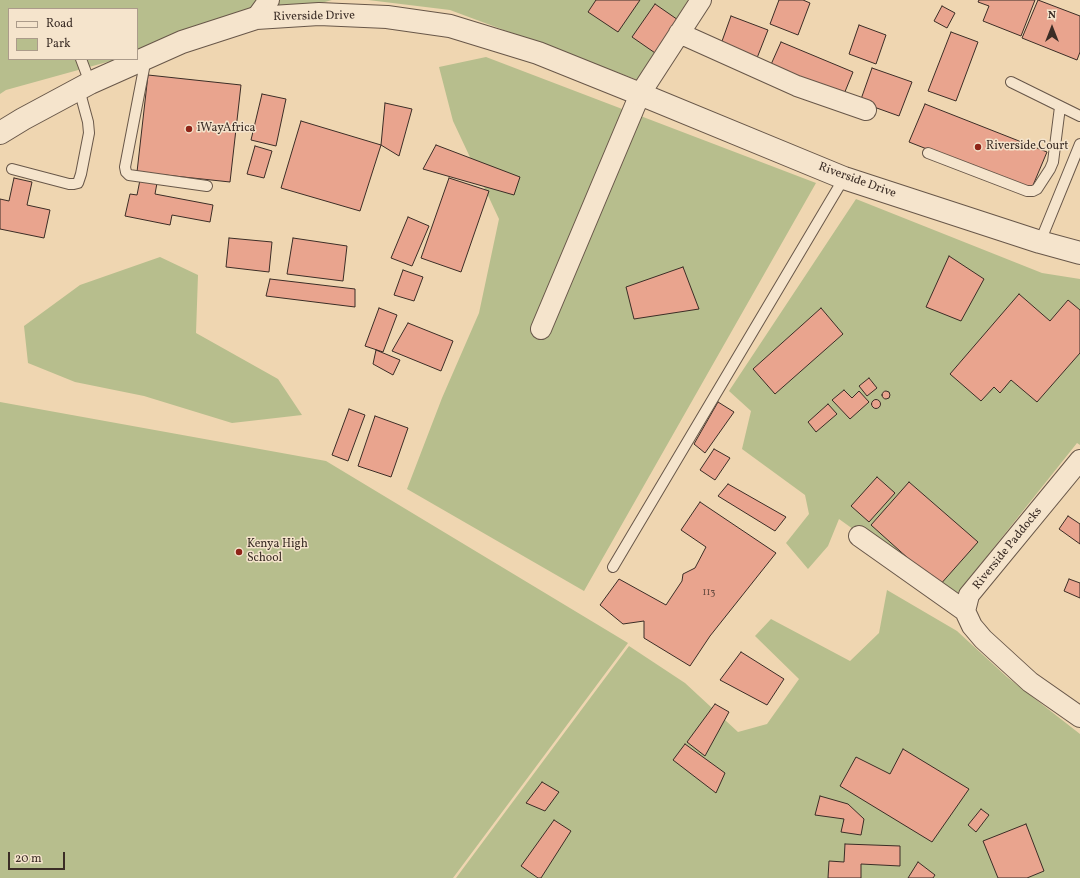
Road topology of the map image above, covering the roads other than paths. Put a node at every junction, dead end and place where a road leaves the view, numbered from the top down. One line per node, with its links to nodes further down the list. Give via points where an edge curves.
1 (269, 0): 3 (street)
2 (701, 0): 4 (street)
3 (256, 18): 5 (street, Riverside Drive, via 182,42); 9 (street, Riverside Drive, via 319,14 387,17 450,26 538,53)
4 (679, 33): 9 (street); 11 (street, via 797,86)
5 (146, 58): 8 (street, Riverside Drive); 18 (lane, via 125,166 126,172 129,175)
6 (81, 60): 8 (lane)
7 (1011, 82): 10 (lane)
8 (84, 86): 13 (street, Riverside Drive); 16 (lane, via 89,133 78,182 69,184)
9 (640, 94): 17 (street, Riverside Drive); 21 (street)
10 (1060, 106): 12 (lane); 15 (lane, via 1053,162 1033,191 1027,191)
11 (866, 110)
12 (1080, 116)
13 (0, 133)
14 (1080, 144): 19 (lane)
15 (928, 153)
16 (12, 169)
17 (844, 178): 19 (street, Riverside Drive); 24 (lane)
18 (207, 186)
19 (1040, 242): 20 (street, Riverside Drive)
20 (1080, 253)
21 (541, 329)
22 (1080, 460): 25 (street, Riverside Paddocks, via 970,595)
23 (858, 536): 25 (street)
24 (613, 567)
25 (965, 611): 26 (street, via 972,626 983,639 1030,682)
26 (1080, 717)

